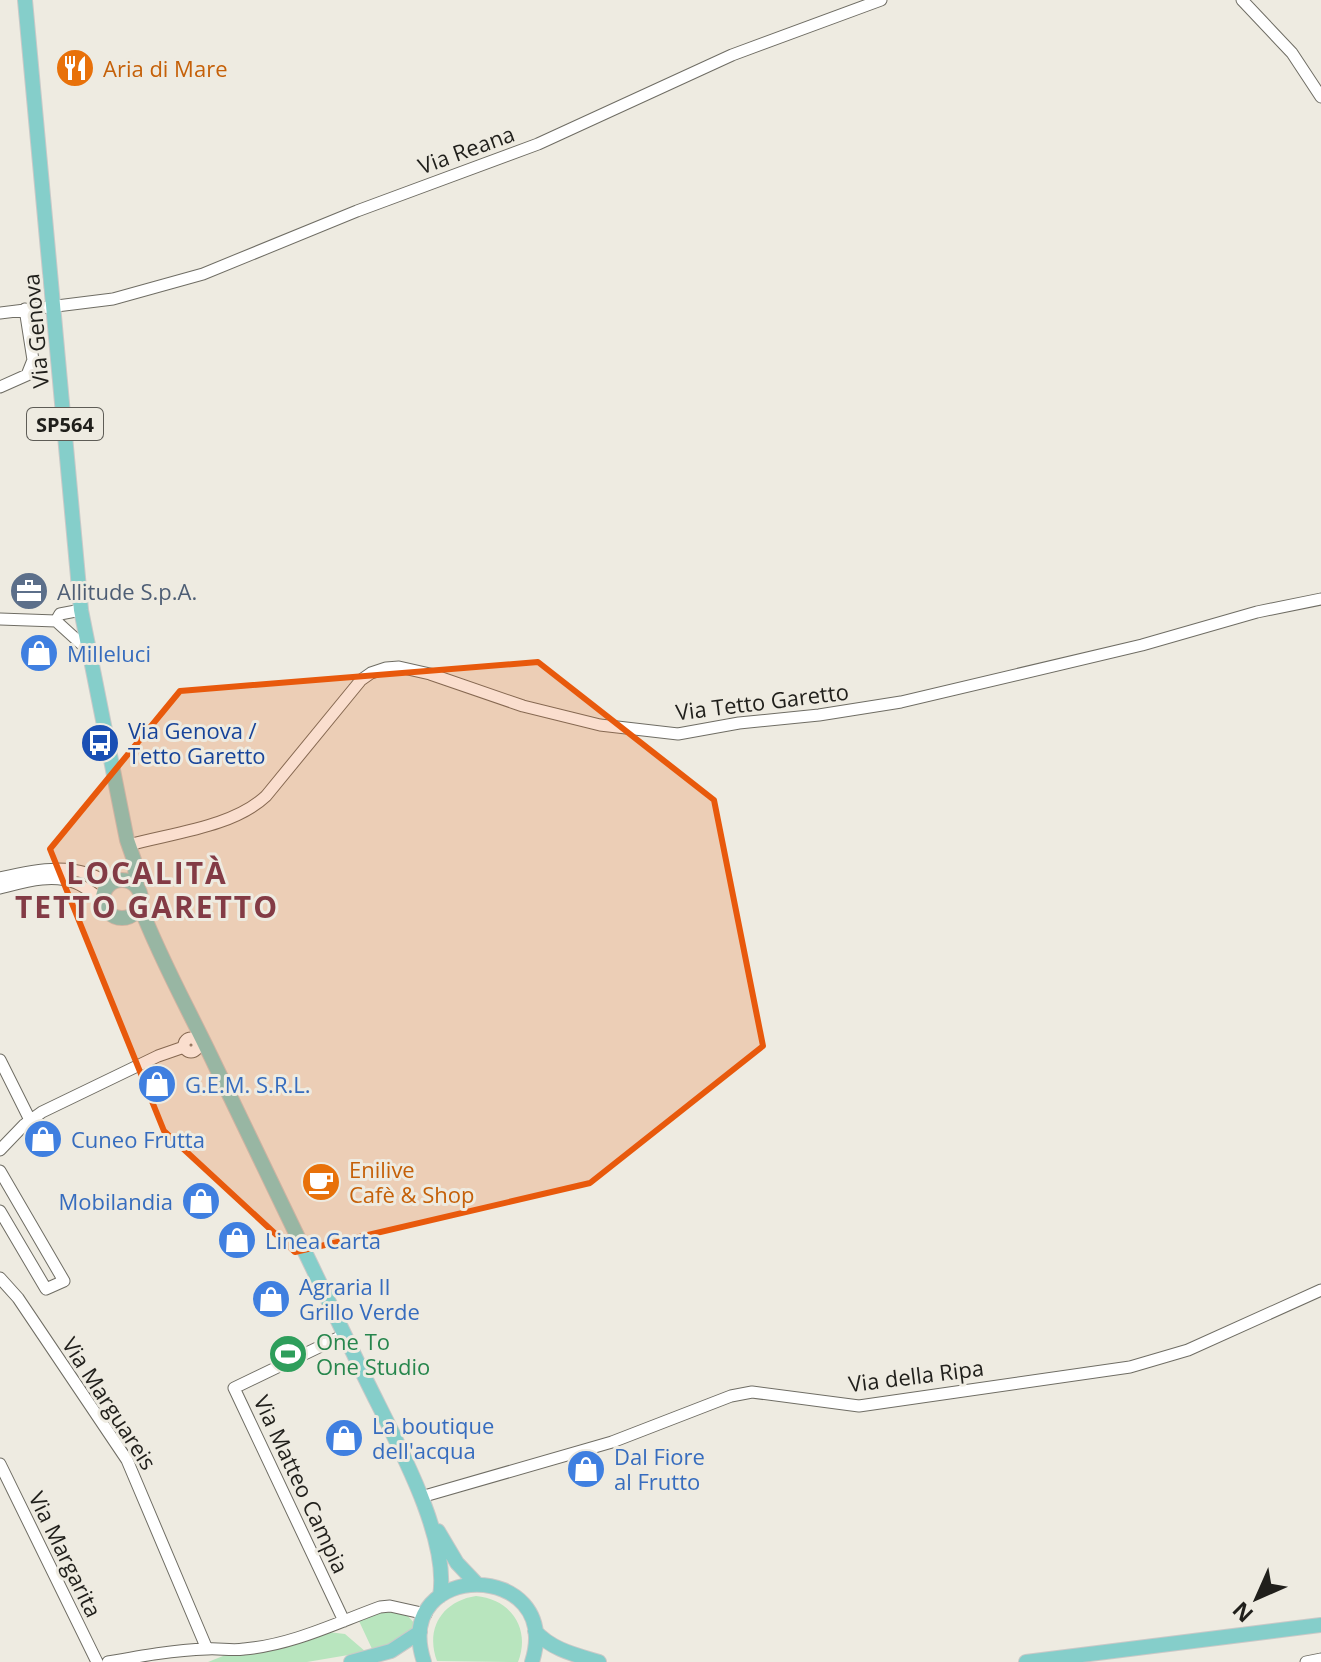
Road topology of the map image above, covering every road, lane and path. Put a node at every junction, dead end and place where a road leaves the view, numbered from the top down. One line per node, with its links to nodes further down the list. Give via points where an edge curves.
1 (25, 0): 5 (main road, Via Genova / SP564)
2 (881, 0): 5 (street, Via Reana, via 732,55 538,144 203,274 113,299)
3 (1242, 0): 4 (street, via 1292,53)
4 (1321, 97)
5 (55, 305): 6 (street, Via Reana); 10 (main road, Via Genova / SP564)
6 (25, 309): 7 (street, Via Reana); 8 (street, via 33,360 27,375)
7 (0, 313)
8 (0, 387)
9 (1321, 599): 14 (street, Via Tetto Garetto, via 901,702 678,734 600,725 430,674 386,668 361,680 253,808)
10 (82, 614): 12 (street); 13 (main road, Via Genova / SP564)
11 (0, 619): 12 (street)
12 (60, 625): 13 (street)
13 (89, 651): 14 (main road, Via Genova / SP564)
14 (129, 845): 16 (main road, Via Genova / SP564); 17 (main road, Via Genova / SP564)
15 (0, 878): 16 (street, via 49,868)
16 (114, 883): 17 (main road, via 128,881); 19 (main road)
17 (137, 887): 20 (main road)
18 (0, 888): 19 (street, via 61,879)
19 (103, 900): 21 (main road, via 108,912)
20 (140, 906): 21 (main road); 22 (main road)
21 (126, 918): 22 (main road)
22 (157, 948): 23 (main road)
23 (201, 1042): 25 (street, via 189,1039 184,1047); 31 (main road)
24 (0, 1060): 25 (street)
25 (30, 1120): 26 (street)
26 (0, 1150)
27 (0, 1171): 28 (street, via 64,1281 46,1289)
28 (0, 1211)
29 (0, 1278): 42 (street, Via Marguareis, via 127,1460)
30 (1321, 1290): 33 (street, Via della Ripa, via 1188,1350 1130,1367 859,1406 752,1392 612,1442)
31 (344, 1335): 33 (main road); 38 (street, Via Matteo Campia, via 234,1388)
32 (0, 1464): 45 (street, Via Margarita)
33 (421, 1497): 34 (main road)
34 (427, 1514): 35 (main road); 36 (main road, via 439,1557)
35 (476, 1583): 36 (main road); 40 (main road, via 511,1594)
36 (440, 1596): 37 (main road)
37 (426, 1614): 38 (street, via 390,1606); 41 (main road)
38 (344, 1621): 42 (street, via 284,1642 242,1650)
39 (1321, 1625): 50 (main road)
40 (535, 1631): 48 (main road); 49 (main road, via 545,1642)
41 (420, 1632): 44 (main road, via 391,1651); 47 (main road)
42 (207, 1649): 46 (street)
43 (1321, 1659): 51 (street)
44 (353, 1661)
45 (97, 1662)
46 (108, 1662)
47 (424, 1662)
48 (532, 1662)
49 (599, 1662)
50 (1026, 1662)
51 (1306, 1662)

